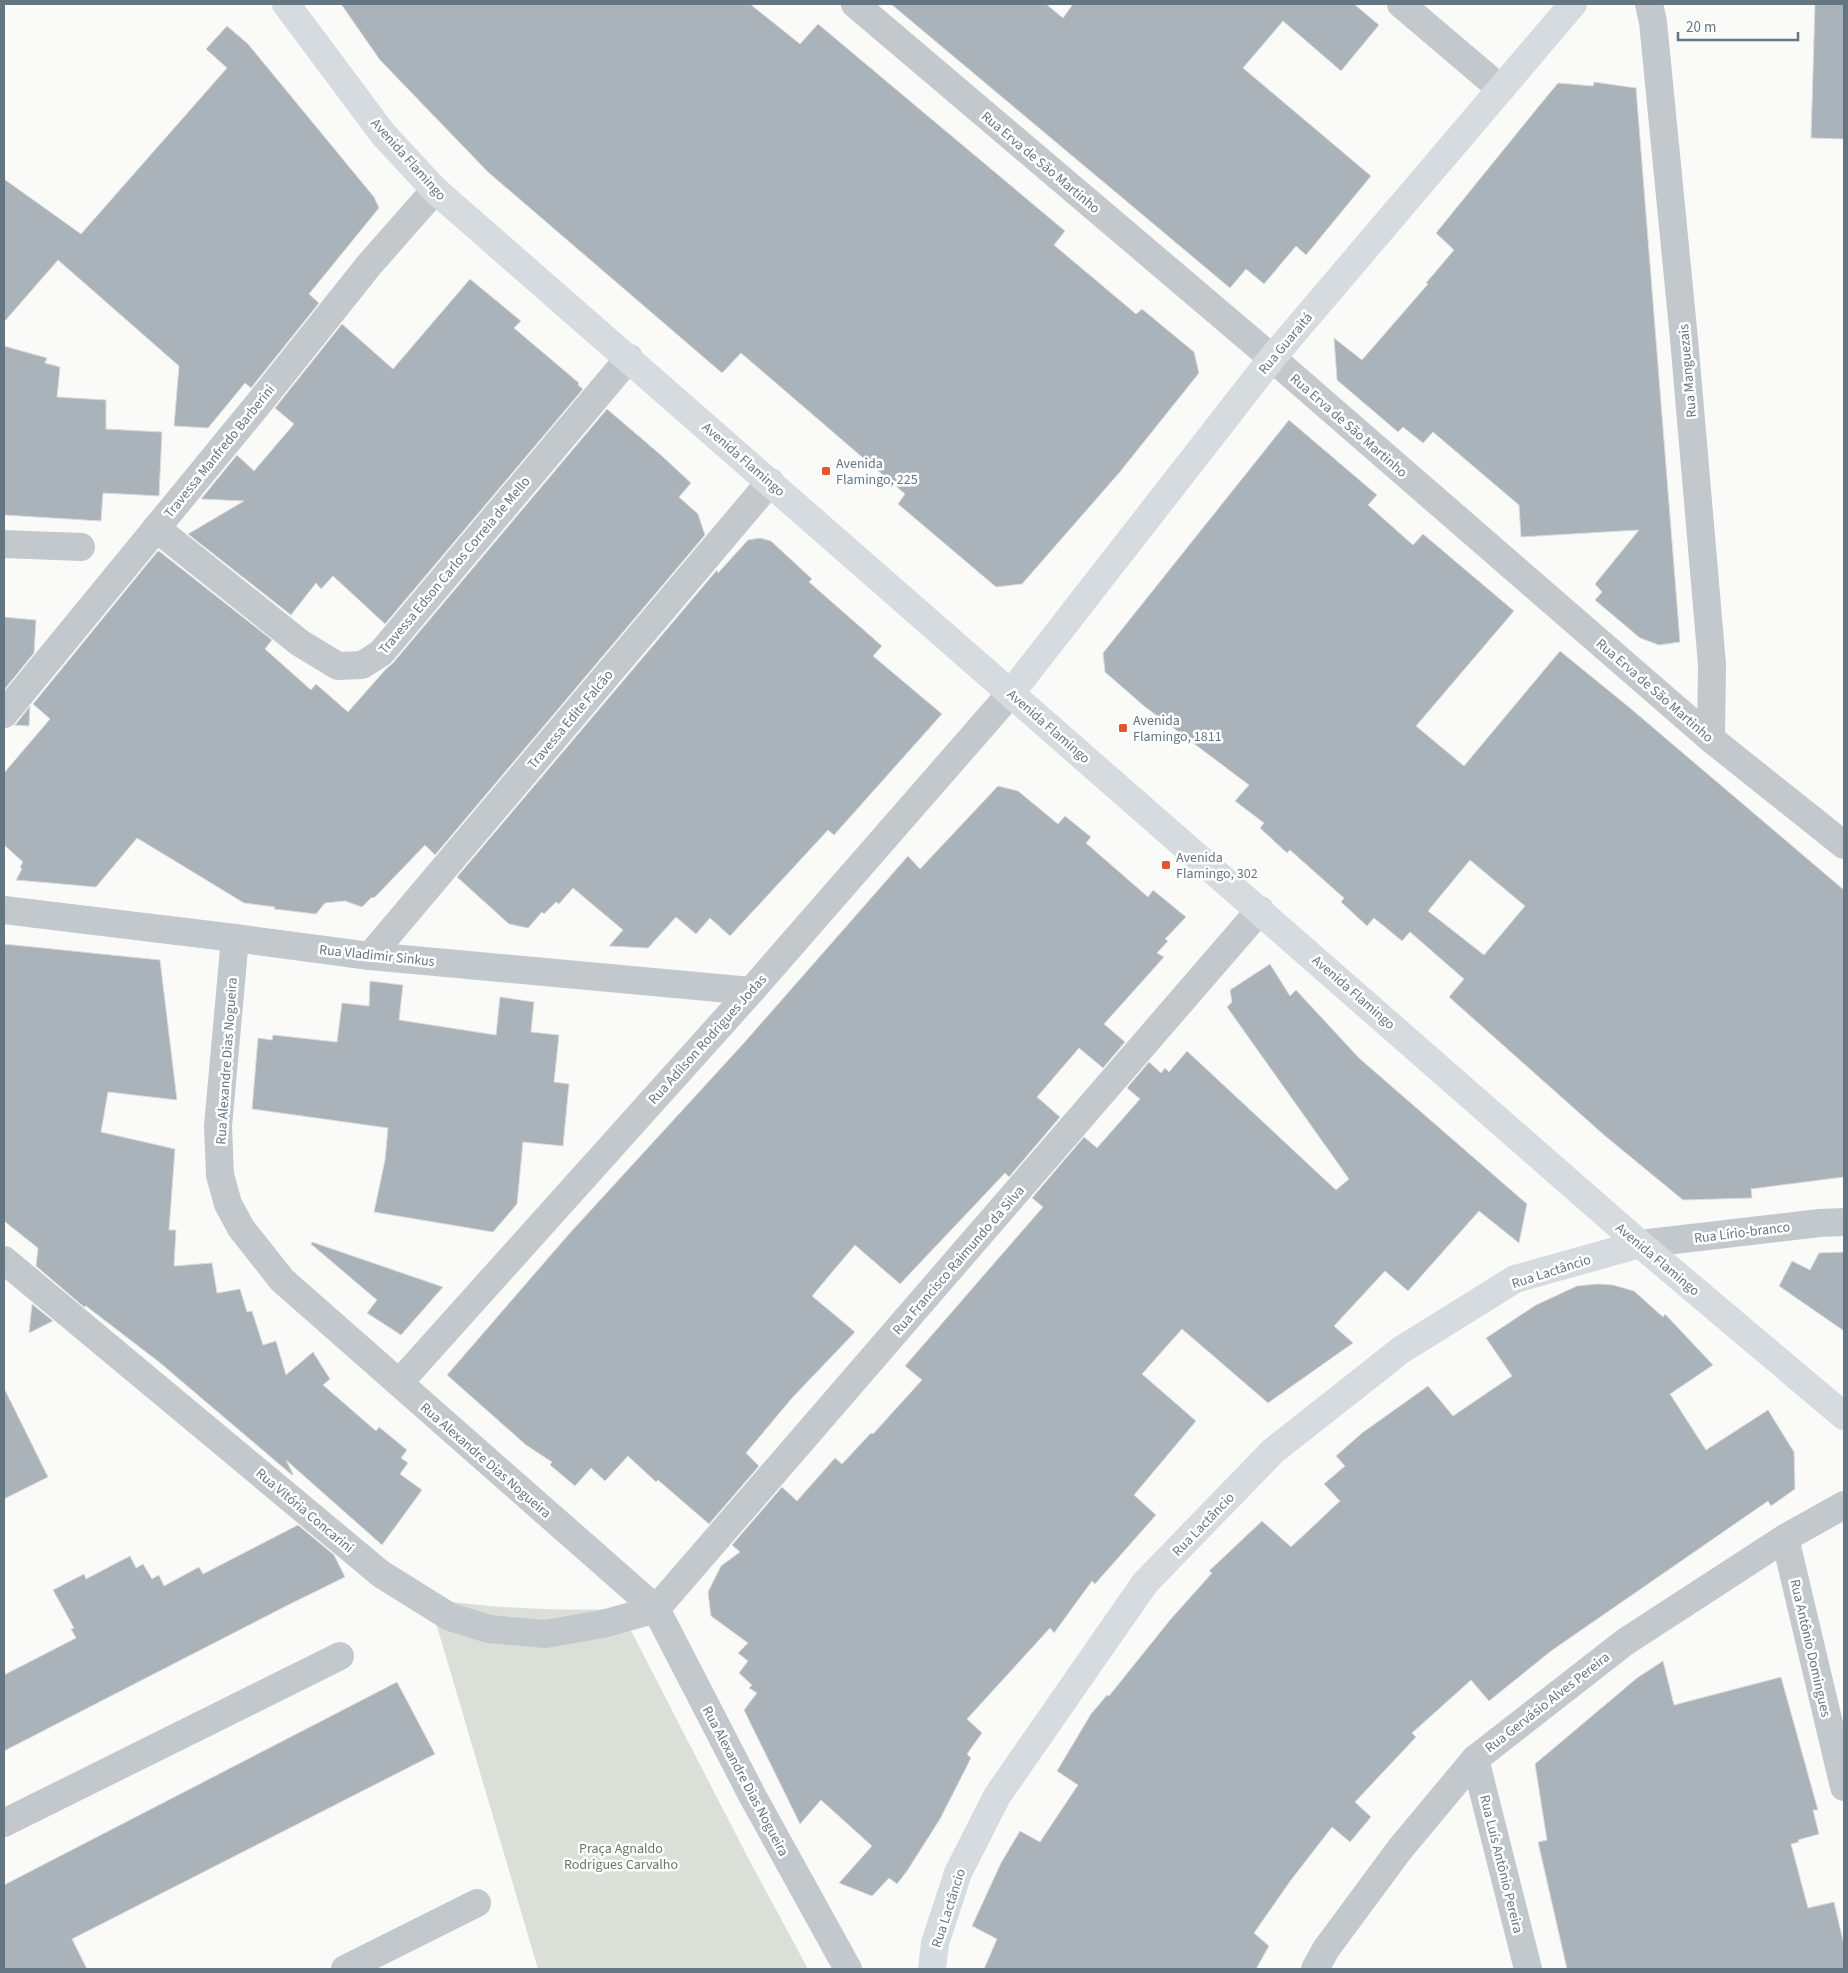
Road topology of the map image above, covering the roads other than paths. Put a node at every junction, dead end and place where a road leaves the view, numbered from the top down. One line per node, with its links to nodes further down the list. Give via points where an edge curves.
1 (286, 4): 7 (street, Avenida Flamingo, via 383,134)
2 (855, 4): 9 (street, Rua Erva de São Martinho)
3 (1401, 4): 6 (street)
4 (1573, 4): 6 (street, Rua Guaraitá)
5 (1649, 4): 16 (street, Rua Manguezais, via 1684,339 1712,664)
6 (1501, 89): 9 (street, Rua Guaraitá)
7 (435, 190): 8 (street, Avenida Flamingo); 11 (street, Travessa Manfredo Barberini, via 369,265)
8 (629, 358): 10 (street, Avenida Flamingo); 11 (street, Travessa Edson Carlos Correia de Mello, via 381,653 362,665 338,666 300,643)
9 (1272, 358): 14 (street, Rua Guaraitá); 16 (street, Rua Erva de São Martinho)
10 (770, 482): 14 (street, Avenida Flamingo); 21 (street, Travessa Edite Falcão)
11 (156, 528): 15 (street, Travessa Manfredo Barberini)
12 (4, 544): 13 (street)
13 (82, 547)
14 (1011, 693): 19 (street, Avenida Flamingo); 22 (street, Rua Adílson Rodrigues Jodas)
15 (4, 714)
16 (1711, 739): 17 (street, Rua Erva de São Martinho)
17 (1844, 846)
18 (4, 910): 20 (street, Rua Vladimir Sinkus)
19 (1260, 910): 24 (street, Avenida Flamingo); 30 (street, Rua Francisco Raimundo da Silva)
20 (235, 938): 21 (street, Rua Vladimir Sinkus); 26 (street, Rua Alexandre Dias Nogueira, via 218,1126 220,1175 228,1204 241,1228 282,1280)
21 (370, 956): 22 (street, Rua Vladimir Sinkus)
22 (751, 991): 26 (street, Rua Adílson Rodrigues Jodas)
23 (1844, 1222): 24 (street, Rua Lírio-branco)
24 (1640, 1244): 27 (street, Avenida Flamingo); 38 (street, Rua Lactâncio, via 1516,1279 1402,1350 1273,1451 1145,1583 998,1796 958,1873 935,1943)
25 (4, 1260): 30 (street, Rua Vitória Concarini, via 381,1574 450,1617 489,1628 545,1634 603,1624)
26 (399, 1383): 30 (street, Rua Alexandre Dias Nogueira)
27 (1844, 1416)
28 (1844, 1505): 29 (street, Rua Gervásio Alves Pereira)
29 (1785, 1538): 32 (street, Rua Gervásio Alves Pereira, via 1625,1642); 33 (street, Rua Antônio Domingues)
30 (656, 1609): 37 (street, Rua Alexandre Dias Nogueira, via 753,1797)
31 (340, 1656): 34 (street)
32 (1475, 1759): 39 (street, Rua Gervásio Alves Pereira, via 1400,1849 1326,1949); 40 (street, Rua Luís Antônio Pereira)
33 (1844, 1787)
34 (4, 1823)
35 (477, 1903): 36 (street)
36 (345, 1969)
37 (848, 1969)
38 (932, 1969)
39 (1315, 1969)
40 (1528, 1969)

